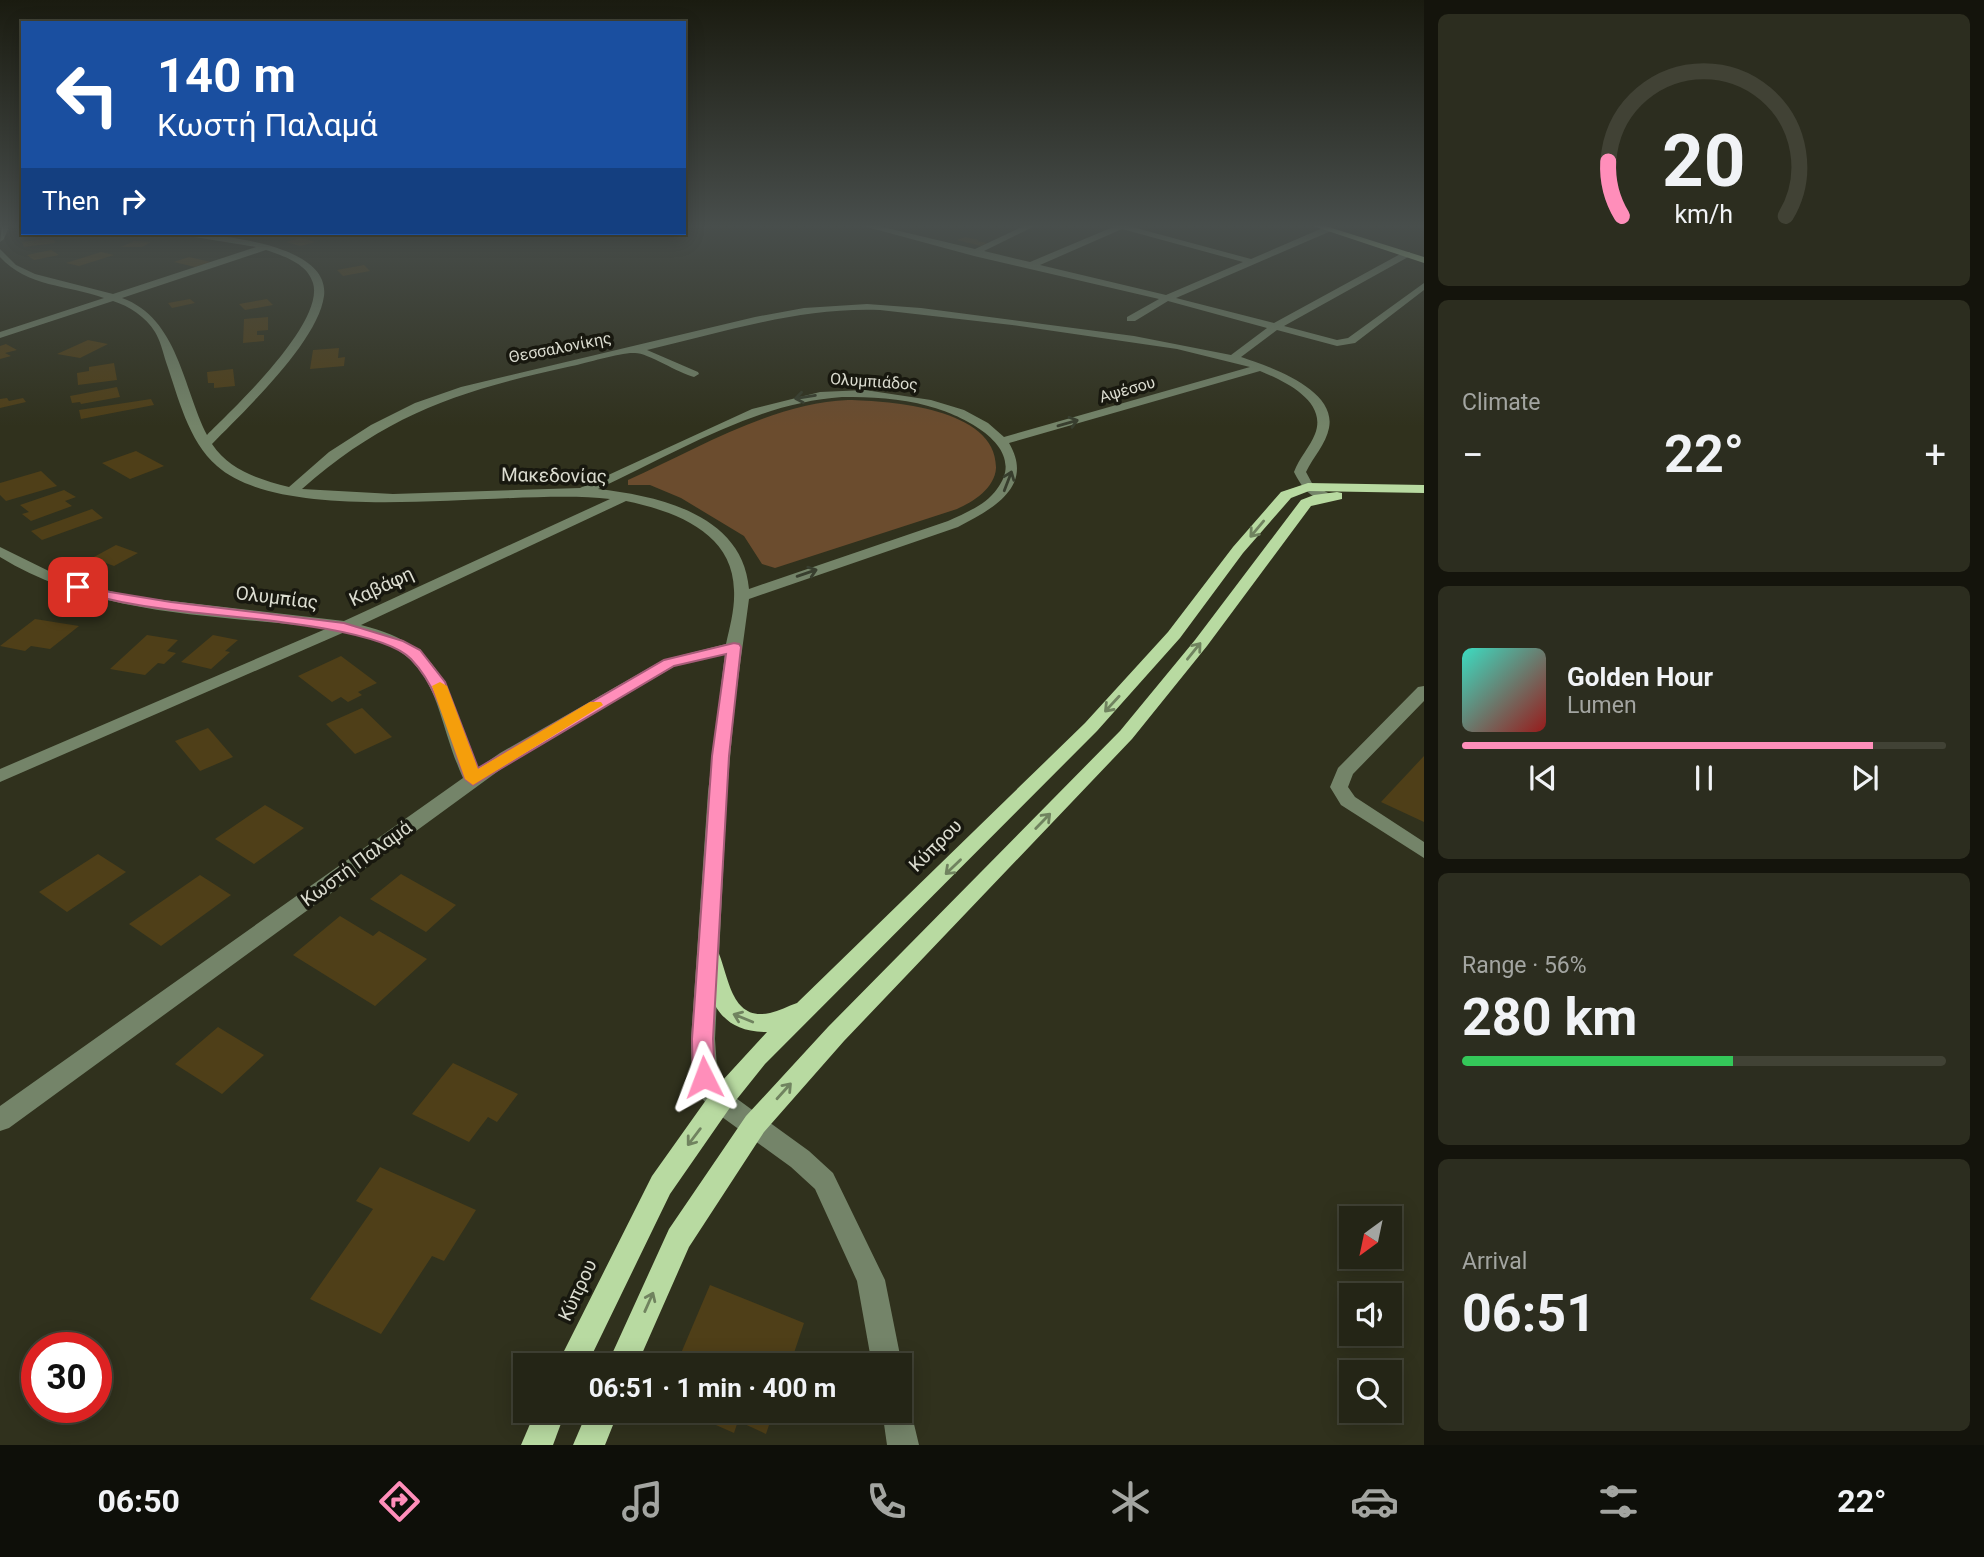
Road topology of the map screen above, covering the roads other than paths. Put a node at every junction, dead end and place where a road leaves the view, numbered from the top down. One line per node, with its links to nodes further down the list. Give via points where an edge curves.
1 (92, 291): 8 (street, Μακεδονίας)
2 (131, 291): 8 (street)
3 (318, 291): 18 (street, via 318,305 270,378)
4 (1140, 291): 9 (street)
5 (1181, 291): 9 (street)
6 (1339, 291): 11 (street)
7 (1417, 291): 11 (street, via 1351,341 1314,339)
8 (114, 297): 12 (street); 18 (street, Μακεδονίας, via 156,326)
9 (1167, 298): 10 (street); 11 (street)
10 (1131, 319)
11 (1276, 326): 14 (street)
12 (0, 335)
13 (636, 349): 14 (street, Θεσσαλονίκης, via 791,311 868,307 982,318); 16 (street); 20 (street, Θεσσαλονίκης, via 506,376 414,408 365,433)
14 (1234, 358): 15 (street, Θεσσαλονίκης)
15 (1260, 368): 17 (street, Αψέσου, one-way to 15); 22 (street, Θεσσαλονίκης, via 1299,387 1320,406 1323,429 1300,472)
16 (694, 374)
17 (1003, 441): 21 (street, Ολυμπιάδος, one-way to 21, via 972,419 930,403 868,395 812,396 767,407); 26 (street, one-way to 17, via 980,512 995,502 1011,479 1012,460)
18 (206, 443): 20 (street, Μακεδονίας, via 220,462 241,477)
19 (1424, 489): 22 (main road)
20 (293, 490): 21 (street, Μακεδονίας, via 382,497)
21 (582, 492): 23 (street, Μακεδονίας)
22 (1316, 492): 24 (main road); 34 (main road, Κύπρου, one-way to 34, via 1291,492 1280,502 1174,635 1091,727); 37 (main road, one-way to 22, via 1126,735)
23 (624, 497): 26 (street, Μακεδονίας, via 680,513 716,532 735,559); 27 (street, Καβάφη)
24 (1424, 498)
25 (0, 551): 27 (street, Ολυμπίας, via 27,568 101,594)
26 (743, 596): 28 (street, Μακεδονίας)
27 (344, 627): 30 (street, Καβάφη); 31 (street, Ολυμπίας, via 398,644 425,664 445,698)
28 (734, 647): 31 (street, Κωστή Παλαμά, via 669,663); 33 (street, Μακεδονίας, via 721,756)
29 (1424, 691): 32 (street, via 1345,772 1339,787 1348,801)
30 (0, 776)
31 (473, 779): 36 (street, Κωστή Παλαμά)
32 (1424, 851)
33 (708, 953): 34 (main road, one-way to 33, via 771,1023 736,1016 722,1000); 35 (street, Μακεδονίας, via 703,1066 709,1089)
34 (807, 1008): 35 (main road, Κύπρου)
35 (720, 1101): 37 (street, Μακεδονίας); 38 (main road, Κύπρου, one-way to 38, via 661,1185)
36 (0, 1120)
37 (755, 1124): 39 (main road, one-way to 37, via 679,1238); 40 (street, Μακεδονίας, via 824,1181 870,1280)
38 (578, 1353)
39 (627, 1353)
40 (885, 1353)
41 (546, 1423): 44 (main road)
42 (598, 1423): 45 (main road)
43 (899, 1423): 46 (street)
44 (537, 1445)
45 (589, 1445)
46 (903, 1445)

